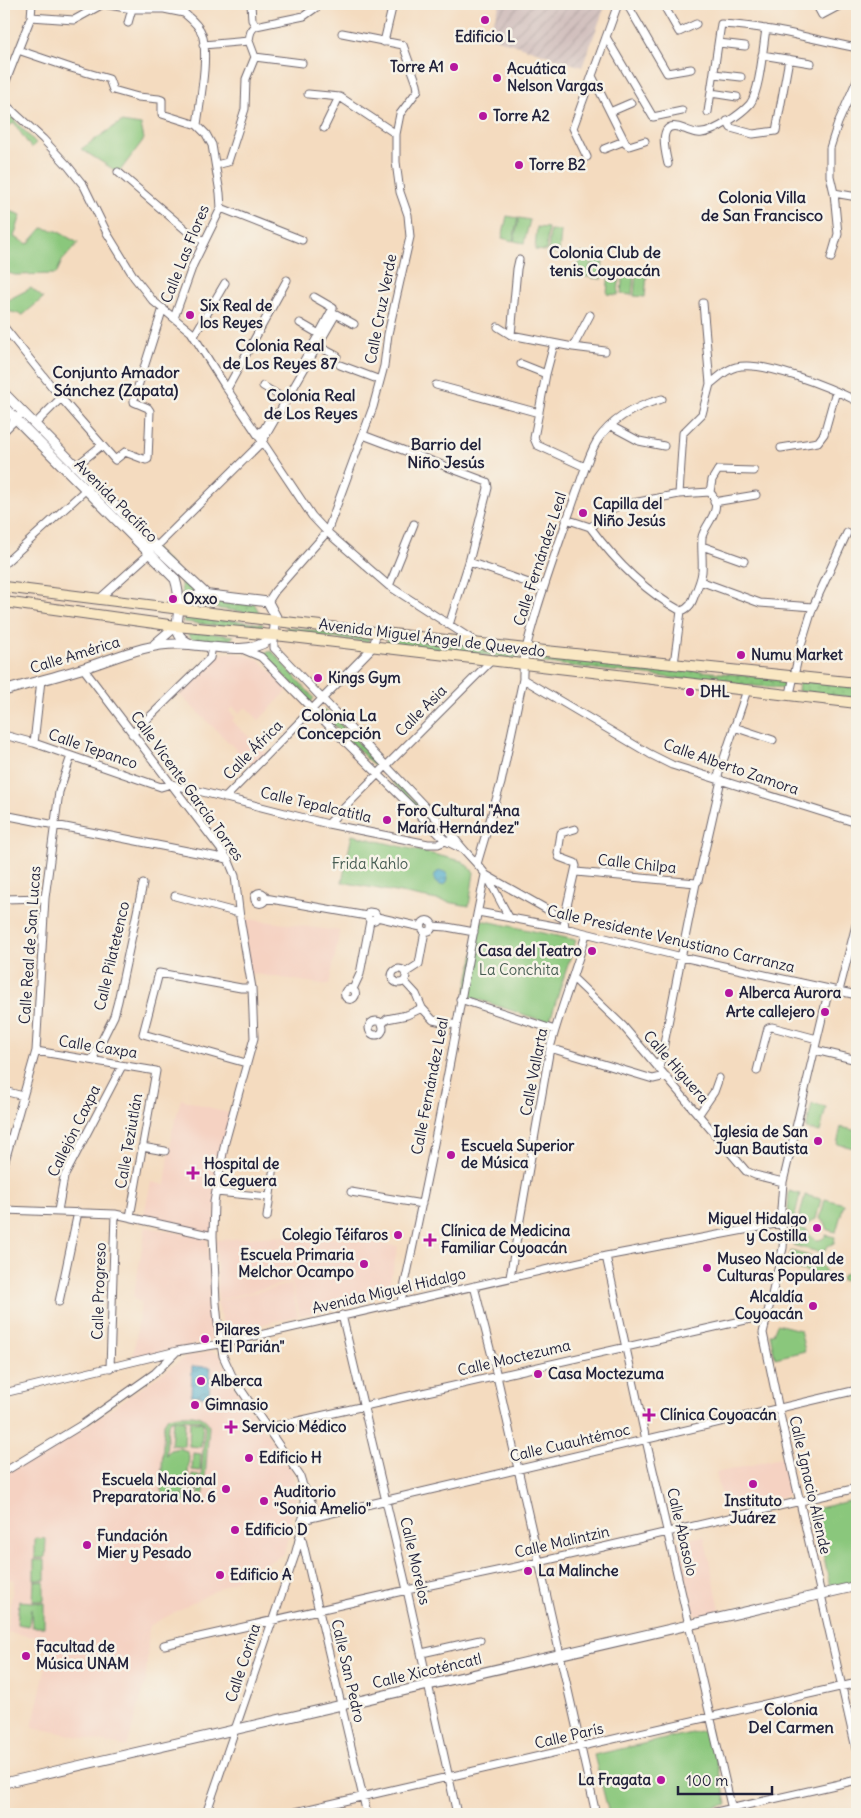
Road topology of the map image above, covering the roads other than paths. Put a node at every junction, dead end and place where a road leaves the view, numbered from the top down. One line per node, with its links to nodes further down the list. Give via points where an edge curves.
1 (32, 4): 15 (street)
2 (103, 4): 11 (street); 15 (street, via 74,20)
3 (184, 4): 14 (street)
4 (251, 4): 18 (street, via 252,20)
5 (321, 4): 18 (street, via 304,16)
6 (393, 4): 23 (street)
7 (618, 4): 21 (street)
8 (627, 4): 34 (street, via 667,73)
9 (663, 4): 17 (street, via 679,32)
10 (816, 4): 12 (street, via 822,15)
11 (118, 5): 13 (street)
12 (839, 6)
13 (132, 9): 14 (street); 16 (street)
14 (184, 13): 25 (street, via 202,32)
15 (31, 17): 28 (street)
16 (128, 23)
17 (696, 24)
18 (256, 26): 22 (street, via 252,28)
19 (766, 29): 24 (street, via 721,24); 27 (street); 29 (street)
20 (342, 33): 23 (street)
21 (606, 37): 36 (street); 46 (street, via 653,117)
22 (249, 41): 25 (street); 30 (street)
23 (384, 42): 52 (street, Calle Cruz Verde, via 403,46 418,90 400,114)
24 (719, 43): 26 (street); 35 (street)
25 (203, 46): 50 (street)
26 (745, 46)
27 (857, 48)
28 (18, 50): 39 (street); 50 (street, via 109,78 113,90 162,100 162,114)
29 (762, 55): 31 (street); 49 (street, via 756,92 750,104)
30 (255, 58): 33 (street); 58 (street, via 246,79 245,109 228,162)
31 (789, 59): 32 (street); 49 (street, via 776,131 754,134 731,128)
32 (811, 62)
33 (302, 63)
34 (691, 69)
35 (714, 74): 37 (street); 40 (street)
36 (592, 76): 47 (street); 56 (street, via 572,128)
37 (741, 77)
38 (857, 80): 60 (street, via 830,148)
39 (4, 86)
40 (711, 93): 42 (street); 48 (street)
41 (308, 94): 43 (street)
42 (737, 96)
43 (339, 97): 51 (street); 52 (street)
44 (4, 103): 71 (street, via 43,139 84,186 134,277 153,301)
45 (631, 103): 47 (street)
46 (682, 111)
47 (610, 112): 53 (street)
48 (708, 112)
49 (728, 122): 57 (street, via 700,134 674,126 667,129 664,145)
50 (197, 125): 58 (street, Calle Las Flores, via 212,145)
51 (324, 128)
52 (396, 134): 89 (street, Calle Cruz Verde, via 400,192 408,215 410,237)
53 (624, 141): 54 (street, via 629,146); 55 (street)
54 (644, 141)
55 (604, 150)
56 (587, 157)
57 (668, 164)
58 (216, 165): 62 (street, Calle Las Flores)
59 (118, 172): 64 (street, via 186,230)
60 (834, 193): 61 (street); 65 (street, via 838,234)
61 (857, 197)
62 (220, 208): 63 (street); 64 (street, Calle Las Flores)
63 (302, 240)
64 (204, 241): 73 (street, Calle Las Flores)
65 (831, 258)
66 (519, 260): 79 (street)
67 (287, 280): 93 (street)
68 (225, 283): 80 (street)
69 (314, 297): 78 (street, via 334,308)
70 (703, 303): 91 (street)
71 (163, 308): 73 (street); 110 (street, via 134,399 150,411 148,459 125,452 116,460)
72 (590, 315): 83 (street)
73 (174, 318): 80 (street)
74 (300, 323): 78 (street)
75 (354, 324): 82 (street, via 336,314)
76 (4, 327): 96 (street)
77 (498, 327): 79 (street)
78 (319, 334): 97 (street)
79 (511, 335): 81 (street)
80 (194, 336): 93 (street)
81 (554, 344): 83 (street); 88 (street)
82 (318, 346): 85 (street); 109 (street)
83 (573, 347): 84 (street)
84 (605, 351)
85 (337, 356)
86 (521, 364): 88 (street)
87 (340, 365): 89 (street)
88 (546, 374): 102 (street)
89 (380, 380): 108 (street, Calle Cruz Verde)
90 (436, 384): 102 (street)
91 (710, 384): 94 (street, via 736,366 756,367 786,373); 119 (street, via 702,414 683,433)
92 (263, 386): 97 (street)
93 (227, 390): 107 (street)
94 (836, 391): 99 (street); 112 (street, via 824,434 818,442)
95 (4, 393): 101 (street, Avenida Pacífico)
96 (61, 398): 104 (street); 110 (street)
97 (283, 398): 107 (street, via 264,429)
98 (662, 399): 105 (street, Calle Fernández Leal, via 626,412)
99 (857, 401)
100 (4, 408): 103 (street, Avenida Pacífico)
101 (23, 412): 103 (street); 104 (street, Avenida Pacífico)
102 (539, 413): 114 (street, via 534,438 537,446)
103 (15, 419): 106 (street); 117 (street, Avenida Pacífico)
104 (35, 424): 113 (street, Avenida Pacífico)
105 (611, 426): 111 (street, via 639,441); 114 (street, Calle Fernández Leal, via 598,440)
106 (4, 431)
107 (257, 434): 109 (street)
108 (363, 435): 125 (street, Calle Cruz Verde); 131 (street, via 487,482)
109 (262, 442): 125 (street, via 312,516); 128 (street)
110 (102, 446): 113 (street)
111 (664, 446)
112 (781, 448)
113 (76, 466): 116 (street, Avenida Pacífico)
114 (585, 467): 122 (street, Calle Fernández Leal)
115 (754, 471): 118 (street, via 718,470)
116 (93, 483): 117 (street); 128 (street, Avenida Pacífico)
117 (85, 490): 129 (street, Avenida Pacífico); 132 (street)
118 (710, 492): 119 (street); 121 (street)
119 (679, 494): 124 (street, via 610,509)
120 (756, 495): 121 (street)
121 (714, 502): 127 (street, via 714,515 705,530)
122 (566, 519): 124 (street); 136 (street, Calle Fernández Leal)
123 (414, 524): 134 (street)
124 (590, 527): 143 (street, via 610,554 646,588)
125 (327, 532): 134 (street); 140 (street)
126 (847, 533): 141 (street)
127 (702, 546): 130 (street); 133 (street)
128 (156, 547): 137 (street, Avenida Pacífico)
129 (149, 554): 138 (street); 142 (street, Avenida Pacífico, via 175,579 179,596)
130 (744, 561)
131 (468, 562): 136 (street); 145 (street)
132 (4, 564)
133 (700, 581): 141 (street, via 760,603); 143 (street, via 691,604)
134 (389, 586): 145 (street)
135 (4, 587): 138 (main road, Avenida Miguel Ángel de Quevedo)
136 (543, 588): 155 (street, Calle Fernández Leal)
137 (206, 594): 140 (street); 142 (street, via 191,597)
138 (99, 600): 142 (main road, Avenida Miguel Ángel de Quevedo)
139 (4, 602): 146 (main road, Avenida Miguel Ángel de Quevedo)
140 (268, 602): 144 (street)
141 (813, 607): 160 (street)
142 (173, 608): 144 (main road, Avenida Miguel Ángel de Quevedo); 146 (main road)
143 (681, 611): 158 (street)
144 (276, 622): 147 (main road, Avenida Miguel Ángel de Quevedo); 148 (street)
145 (449, 625): 149 (street)
146 (171, 626): 148 (main road, Avenida Miguel Ángel de Quevedo); 150 (street); 151 (street, Calle América)
147 (377, 632): 149 (main road, Avenida Miguel Ángel de Quevedo); 153 (street, Calle África)
148 (274, 635): 153 (main road, Avenida Miguel Ángel de Quevedo); 154 (street, Calle América, via 259,646); 167 (street, via 274,648)
149 (478, 643): 155 (main road, Avenida Miguel Ángel de Quevedo)
150 (191, 644): 151 (street, Calle América); 152 (street, Calle América)
151 (155, 645): 159 (street, Calle América)
152 (212, 646): 154 (street, Calle América); 171 (street, via 210,658)
153 (373, 647): 156 (main road, Avenida Miguel Ángel de Quevedo); 167 (street, Calle África)
154 (240, 648): 169 (street, via 262,657)
155 (526, 649): 157 (street, Calle Fernández Leal); 158 (main road, Avenida Miguel Ángel de Quevedo)
156 (492, 660): 157 (main road, Avenida Miguel Ángel de Quevedo); 176 (street, Calle Asia)
157 (523, 664): 161 (street, Calle Fernández Leal); 164 (main road, Avenida Miguel Ángel de Quevedo)
158 (674, 664): 160 (main road, Avenida Miguel Ángel de Quevedo)
159 (83, 668): 162 (street, Calle América); 171 (street, Calle Vicente García Torres)
160 (794, 676): 163 (main road, Avenida Miguel Ángel de Quevedo); 166 (street)
161 (524, 679): 178 (street, Calle Alberto Zamora, via 650,754 672,765); 190 (street, Calle Fernández Leal, via 501,783)
162 (41, 680): 165 (street, Calle América); 174 (street, Calle Tepanco)
163 (857, 683)
164 (747, 690): 166 (main road, Avenida Miguel Ángel de Quevedo); 170 (street)
165 (4, 691)
166 (790, 694): 168 (main road, Avenida Miguel Ángel de Quevedo)
167 (322, 700): 169 (street, Calle África); 176 (street)
168 (857, 703)
169 (312, 710): 177 (street); 180 (street, Calle África)
170 (734, 727): 173 (street); 178 (street)
171 (132, 734): 179 (street, Calle Vicente García Torres)
172 (4, 735): 174 (street, Calle Tepanco)
173 (772, 740)
174 (34, 743): 175 (street, Calle Tepanco)
175 (71, 756): 179 (street, Calle Tepanco, via 161,787); 183 (street, Calle Real de San Lucas, via 58,792)
176 (387, 766): 177 (street, Calle Asia); 186 (street)
177 (378, 775): 184 (street, Calle Asia); 187 (street)
178 (719, 780): 182 (street, Calle Alberto Zamora); 194 (street)
179 (171, 784): 180 (street, Calle Tepalcatitla); 189 (street, Calle Vicente García Torres)
180 (225, 798): 184 (street, Calle Tepalcatitla)
181 (4, 815): 183 (street)
182 (857, 823)
183 (55, 824): 189 (street); 197 (street, Calle Real de San Lucas)
184 (328, 824): 187 (street, Calle Tepalcatitla, via 428,844)
185 (574, 830): 191 (street, via 561,833 558,853 559,857 575,863)
186 (453, 836): 187 (street); 188 (street)
187 (446, 841): 188 (street)
188 (461, 848): 190 (street)
189 (228, 860): 200 (street, Calle Vicente García Torres, via 235,876)
190 (477, 864): 192 (street)
191 (576, 872): 194 (street, Calle Chilpa); 203 (street)
192 (485, 875): 199 (street, Calle Fernández Leal); 201 (street); 203 (street)
193 (143, 884): 227 (street, Calle Pilatetenco, via 114,1016)
194 (696, 884): 209 (street)
195 (175, 896): 200 (street)
196 (4, 898): 197 (street)
197 (45, 898): 226 (street, Calle Real de San Lucas)
198 (265, 898): 202 (street)
199 (478, 912): 201 (street, Calle Presidente Venustiano Carranza); 207 (street, Calle Fernández Leal)
200 (239, 913): 213 (street, Calle Vicente García Torres)
201 (509, 917): 205 (street, Calle Presidente Venustiano Carranza)
202 (371, 918): 206 (street); 214 (street, via 360,974)
203 (564, 919): 205 (street)
204 (857, 921): 216 (street)
205 (565, 928): 208 (street, Calle Presidente Venustiano Carranza)
206 (423, 929): 207 (street, via 430,931 432,926); 210 (street, via 419,964)
207 (474, 932): 218 (street, Calle Fernández Leal)
208 (588, 935): 209 (street, Calle Presidente Venustiano Carranza); 212 (street, Calle Vallarta)
209 (682, 956): 215 (street, Calle Presidente Venustiano Carranza); 231 (street)
210 (405, 973): 211 (street); 211 (street, via 397,969 392,973 395,982)
211 (404, 981): 219 (street, via 416,994)
212 (576, 981): 222 (street, Calle Vallarta); 231 (street, Calle Higuera, via 623,1026)
213 (252, 988): 229 (street, Calle Vicente García Torres, via 254,1038); 229 (street, via 159,973 142,1034)
214 (353, 989)
215 (829, 989): 216 (street, Calle Presidente Venustiano Carranza); 223 (street, Calle Ignacio Allende)
216 (839, 991): 217 (street, Calle Presidente Venustiano Carranza)
217 (857, 995)
218 (460, 998): 221 (street, Calle Fernández Leal); 222 (street)
219 (422, 1008): 220 (street, via 387,1019); 221 (street, via 433,1020)
220 (382, 1024)
221 (456, 1025): 247 (street, Calle Fernández Leal)
222 (555, 1030): 224 (street, Calle Vallarta)
223 (817, 1039): 225 (street, Calle Ignacio Allende); 233 (street, via 768,1028)
224 (550, 1048): 234 (street, via 653,1079); 257 (street, Calle Vallarta)
225 (814, 1050): 228 (street); 243 (street, Calle Ignacio Allende)
226 (36, 1051): 227 (street, Calle Caxpa); 237 (street, Calle Real de San Lucas)
227 (92, 1060): 230 (street, Calle Caxpa)
228 (857, 1060)
229 (246, 1064): 244 (street, Calle Vicente García Torres, via 225,1142)
230 (122, 1066): 232 (street, Calle Caxpa); 249 (street, Callejón Caxpa, via 64,1177)
231 (659, 1069): 234 (street, Calle Higuera)
232 (156, 1071): 239 (street, Calle Teziutlán)
233 (757, 1072)
234 (666, 1076): 238 (street, Calle Higuera)
235 (719, 1078): 238 (street)
236 (4, 1091): 237 (street)
237 (23, 1096): 241 (street, Calle Real de San Lucas)
238 (699, 1114): 243 (street, Calle Higuera, via 746,1171)
239 (142, 1147): 240 (street); 253 (street, Calle Teziutlán)
240 (165, 1151)
241 (4, 1164)
242 (272, 1173): 246 (street)
243 (783, 1182): 254 (street, Calle Ignacio Allende)
244 (216, 1192): 246 (street); 255 (street, Calle Vicente García Torres)
245 (352, 1192): 247 (street)
246 (269, 1197): 252 (street)
247 (422, 1204): 260 (street, Calle Fernández Leal)
248 (4, 1210): 249 (street)
249 (58, 1211): 250 (street)
250 (78, 1212): 251 (street); 259 (street)
251 (114, 1214): 253 (street); 266 (street, Calle Progreso)
252 (267, 1216)
253 (130, 1217): 255 (street)
254 (781, 1223): 256 (street, Avenida Miguel Hidalgo); 262 (street, Calle Ignacio Allende, via 783,1248)
255 (213, 1236): 263 (street, Calle Vicente García Torres)
256 (606, 1256): 257 (street, Avenida Miguel Hidalgo); 264 (street, Calle Abasolo)
257 (510, 1277): 258 (street, Avenida Miguel Hidalgo)
258 (474, 1286): 260 (street, Avenida Miguel Hidalgo); 267 (street)
259 (59, 1302)
260 (401, 1302): 261 (street, Avenida Miguel Hidalgo)
261 (342, 1315): 263 (street, Avenida Miguel Hidalgo); 270 (street, Calle Morelos)
262 (768, 1315): 264 (street, Calle Moctezuma); 271 (street, Calle Ignacio Allende, via 763,1333)
263 (220, 1344): 265 (street, Avenida Miguel Hidalgo); 272 (street, via 233,1378)
264 (627, 1346): 267 (street, Calle Moctezuma); 273 (street, Calle Abasolo)
265 (177, 1351): 266 (street, Avenida Miguel Hidalgo); 275 (street, via 155,1373 83,1424)
266 (110, 1368): 269 (street, Avenida Miguel Hidalgo)
267 (497, 1376): 270 (street, Calle Moctezuma); 274 (street)
268 (857, 1390): 271 (street, Calle Cuauhtémoc)
269 (4, 1393)
270 (363, 1406): 272 (street, Calle Moctezuma); 278 (street, Calle Morelos)
271 (778, 1410): 273 (street, Calle Cuauhtémoc); 279 (street, Calle Ignacio Allende)
272 (267, 1428): 276 (street)
273 (646, 1440): 274 (street, Calle Cuauhtémoc); 282 (street, Calle Abasolo)
274 (518, 1470): 278 (street, Calle Cuauhtémoc); 284 (street)
275 (4, 1472)
276 (304, 1487): 280 (street); 281 (street)
277 (857, 1488): 279 (street, Calle Malintzin)
278 (386, 1500): 280 (street, Calle Cuauhtémoc); 286 (street, Calle Morelos)
279 (800, 1501): 282 (street, Calle Malintzin); 287 (street, Calle Ignacio Allende)
280 (318, 1516): 281 (street, Calle Cuauhtémoc)
281 (302, 1520): 283 (street, Calle Corina)
282 (668, 1532): 284 (street, Calle Malintzin); 290 (street, Calle Abasolo)
283 (301, 1534): 288 (street, Calle San Pedro); 289 (street, Calle Corina)
284 (539, 1562): 286 (street, Calle Malintzin); 294 (street)
285 (857, 1586): 287 (street, Calle Xicoténcatl)
286 (408, 1590): 288 (street, Calle Malintzin); 293 (street, Calle Morelos)
287 (821, 1595): 290 (street, Calle Xicoténcatl); 297 (street, Calle Ignacio Allende)
288 (319, 1610): 289 (street, Calle Malintzin); 298 (street, Calle San Pedro)
289 (272, 1620): 292 (street, Calle Malintzin); 300 (street, Calle Corina)
290 (690, 1626): 294 (street, Calle Xicoténcatl); 299 (street, Calle Abasolo)
291 (480, 1640): 293 (street)
292 (164, 1645)
293 (422, 1653): 296 (street, Calle Morelos)
294 (560, 1655): 296 (street, Calle Xicoténcatl); 301 (street)
295 (857, 1683): 297 (street, Calle París)
296 (428, 1685): 298 (street, Calle Xicoténcatl); 303 (street, Calle Morelos)
297 (843, 1686): 299 (street, Calle París); 302 (street, Calle Ignacio Allende)
298 (342, 1705): 300 (street, Calle Xicoténcatl); 306 (street, Calle San Pedro)
299 (711, 1717): 301 (street, Calle París); 307 (street, Calle Abasolo)
300 (236, 1729): 305 (street, Calle Xicoténcatl); 308 (street, Calle Corina)
301 (581, 1748): 303 (street, Calle París); 312 (street)
302 (857, 1753)
303 (450, 1777): 306 (street, Calle París); 311 (street, Calle Morelos)
304 (857, 1780): 307 (street)
305 (4, 1783)
306 (363, 1797): 309 (street, Calle París); 310 (street, Calle San Pedro)
307 (733, 1811): 313 (street)
308 (206, 1814)
309 (287, 1814)
310 (367, 1814)
311 (457, 1814)
312 (596, 1814)
313 (707, 1814)

